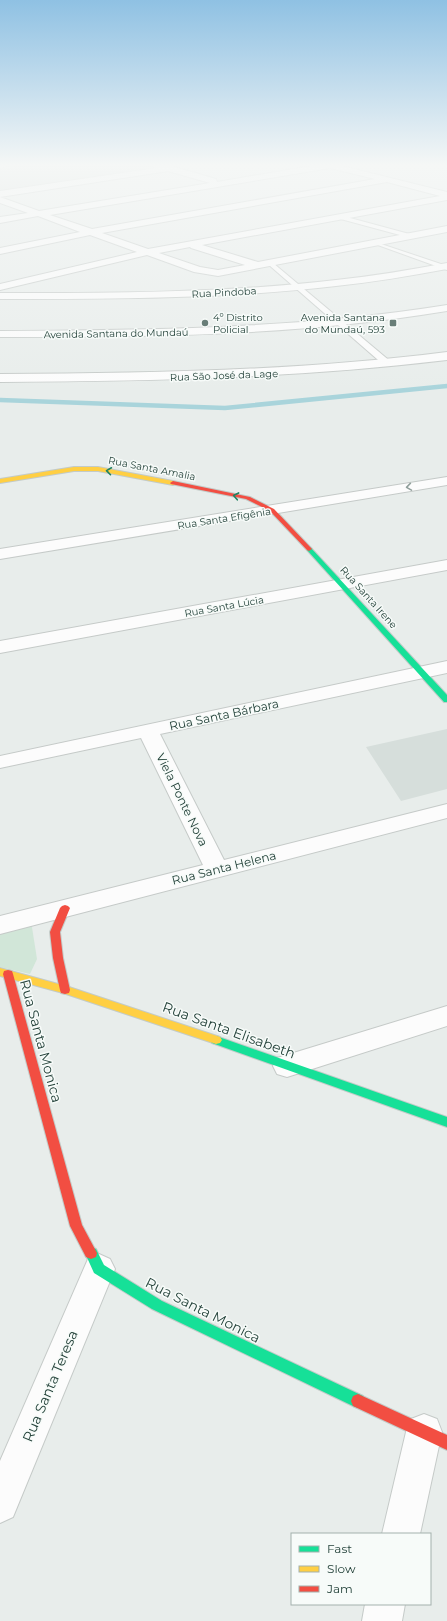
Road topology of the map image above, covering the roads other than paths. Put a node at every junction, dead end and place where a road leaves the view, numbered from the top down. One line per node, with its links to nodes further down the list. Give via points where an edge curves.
1 (50, 241): 7 (street)
2 (117, 241): 8 (street)
3 (214, 241): 6 (street)
4 (388, 241): 5 (street)
5 (377, 243): 9 (street); 11 (lane)
6 (191, 245): 8 (street); 10 (street)
7 (0, 251)
8 (149, 252): 10 (street, via 209,272 228,273); 12 (street)
9 (271, 264): 10 (street); 13 (lane)
10 (260, 266)
11 (446, 267): 13 (street, Rua Pindoba)
12 (0, 287)
13 (298, 288): 14 (street, Rua Pindoba, via 142,295); 16 (lane)
14 (0, 296)
15 (447, 308): 16 (street, Avenida Santana do Mundaú)
16 (339, 323): 17 (street, Avenida Santana do Mundaú, via 195,331); 19 (lane)
17 (0, 334)
18 (447, 356): 19 (street, Rua São José da Lage)
19 (388, 364): 20 (street, Rua São José da Lage, via 304,372 208,376)
20 (0, 378)
21 (0, 481): 23 (street, Rua Santa Amalia, one-way to 21, via 248,498 98,469 74,469)
22 (447, 481): 23 (street, Rua Santa Efigênia, one-way to 23)
23 (272, 510): 24 (street, Rua Santa Efigênia); 26 (street, Rua Santa Irene)
24 (0, 554)
25 (447, 565): 26 (street, Rua Santa Lúcia)
26 (344, 585): 27 (street, Rua Santa Lúcia); 29 (street, Rua Santa Irene)
27 (0, 647)
28 (447, 667): 29 (street, Rua Santa Bárbara)
29 (422, 673): 30 (street, Rua Santa Irene); 31 (street, Rua Santa Bárbara)
30 (447, 700)
31 (148, 731): 32 (street, Rua Santa Bárbara); 34 (street, Viela Ponte Nova)
32 (0, 762)
33 (447, 811): 34 (street, Rua Santa Helena)
34 (217, 870): 35 (street, Rua Santa Helena)
35 (65, 908): 36 (street, Rua Santa Helena); 38 (street, via 55,932)
36 (0, 926)
37 (4, 973): 38 (street, Rua Santa Elisabeth); 42 (street, Rua Santa Monica, via 76,1226)
38 (65, 990): 40 (street, Rua Santa Elisabeth, via 167,1022)
39 (447, 1016): 40 (street)
40 (287, 1066): 41 (street, Rua Santa Elisabeth)
41 (447, 1122)
42 (99, 1269): 43 (street, Rua Santa Monica, via 157,1305); 44 (street, Rua Santa Teresa)
43 (435, 1438): 45 (street)
44 (0, 1504)
45 (401, 1533)
46 (386, 1605): 47 (street)
47 (382, 1621)

